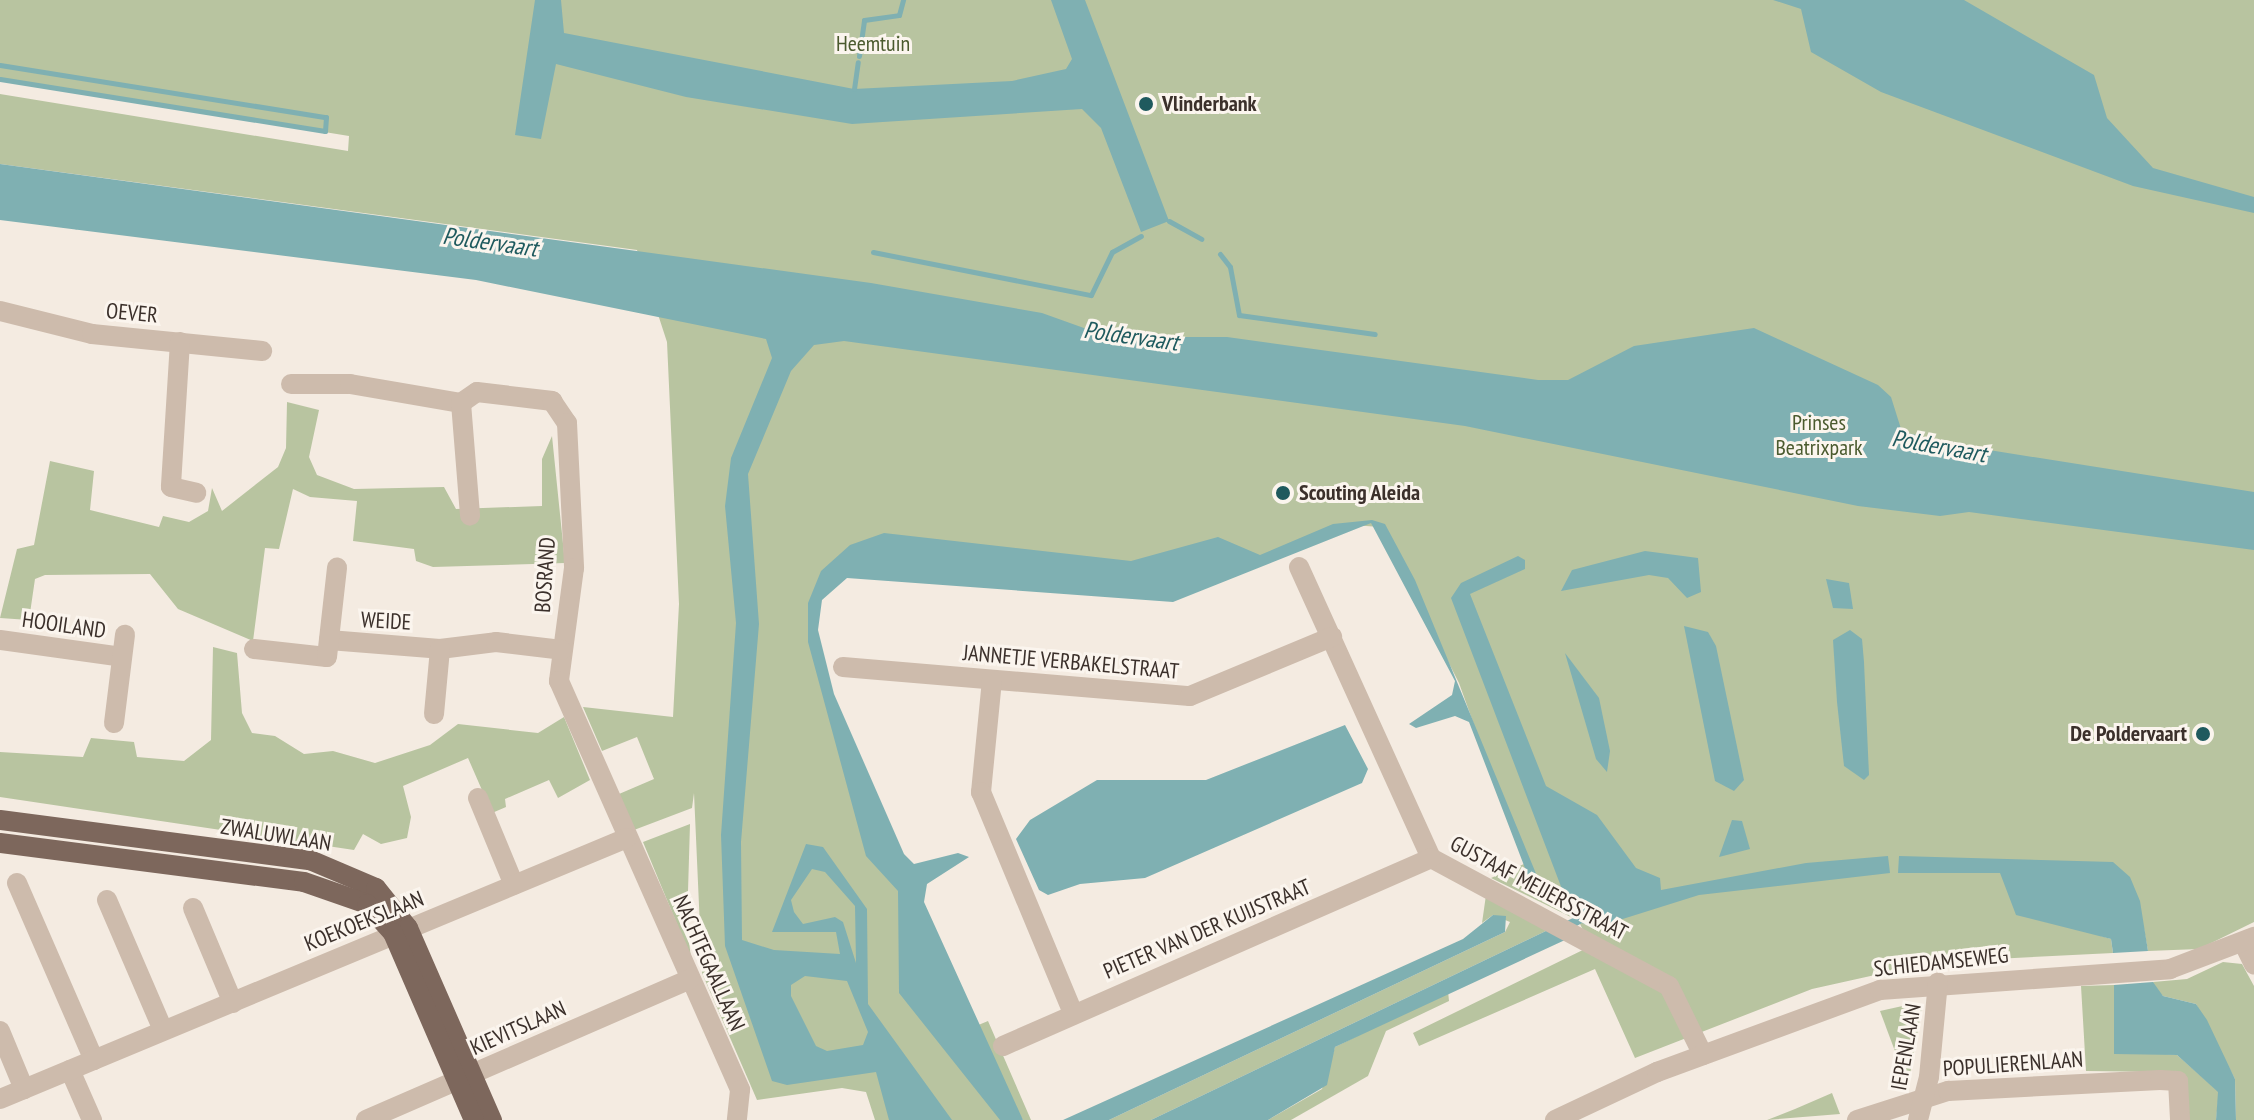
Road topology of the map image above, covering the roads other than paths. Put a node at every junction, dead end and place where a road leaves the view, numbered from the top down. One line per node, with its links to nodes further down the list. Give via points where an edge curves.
1 (0, 311): 2 (street, OEVER, via 36,324)
2 (180, 342): 3 (street, OEVER); 6 (street, via 171,487)
3 (262, 351)
4 (291, 384): 5 (street, BOSRAND, via 350,384)
5 (461, 403): 7 (street); 16 (street, BOSRAND, via 477,392 552,401 567,423 574,568)
6 (196, 493)
7 (470, 516)
8 (1299, 567): 11 (street, GUSTAAF MEIJERSSTRAAT)
9 (337, 568): 13 (street, WEIDE)
10 (125, 635): 17 (street, HOOILAND)
11 (1332, 637): 19 (street, JANNETJE VERBAKELSTRAAT, via 1190,696); 26 (street, GUSTAAF MEIJERSSTRAAT)
12 (0, 640): 17 (street, HOOILAND)
13 (329, 640): 14 (street, WEIDE, via 327,657); 15 (street, WEIDE)
14 (254, 649)
15 (440, 649): 16 (street, WEIDE, via 496,642); 20 (street, WEIDE)
16 (562, 650): 24 (street, BOSRAND, via 559,681)
17 (122, 657): 21 (street, HOOILAND)
18 (843, 667): 19 (street, JANNETJE VERBAKELSTRAAT)
19 (992, 680): 37 (street, via 981,792)
20 (434, 714)
21 (114, 723)
22 (478, 798): 28 (street)
23 (0, 820): 31 (main road, ZWALUWLAAN, via 310,860 376,888)
24 (627, 838): 28 (street, KOEKOEKSLAAN); 34 (street, NACHTEGAALLAAN)
25 (0, 843): 31 (main road, ZWALUWLAAN, via 304,882 367,904)
26 (1431, 858): 37 (street, PIETER VAN DER KUIJSTRAAT); 41 (street, GUSTAAF MEIJERSSTRAAT, via 1669,986)
27 (17, 883): 42 (street)
28 (514, 885): 31 (street, KOEKOEKSLAAN)
29 (107, 900): 38 (street)
30 (193, 908): 36 (street)
31 (401, 930): 36 (street, KOEKOEKSLAAN); 44 (main road, ZWALUWLAAN)
32 (2248, 939): 33 (street); 35 (street, SCHIEDAMSEWEG, via 2170,969)
33 (2254, 965)
34 (690, 979): 44 (street, KIEVITSLAAN); 48 (street, NACHTEGAALLAAN, via 740,1090)
35 (1938, 982): 41 (street, SCHIEDAMSEWEG, via 1845,1000); 46 (street, IEPENLAAN)
36 (233, 1003): 38 (street, KOEKOEKSLAAN)
37 (1073, 1013): 40 (street, PIETER VAN DER KUIJSTRAAT)
38 (163, 1030): 42 (street, KOEKOEKSLAAN)
39 (0, 1031): 45 (street)
40 (1003, 1046)
41 (1703, 1055): 53 (street, SCHIEDAMSEWEG)
42 (94, 1060): 43 (street, KOEKOEKSLAAN)
43 (70, 1070): 45 (street, KOEKOEKSLAAN); 49 (street)
44 (465, 1078): 50 (street, KIEVITSLAAN); 51 (main road, ZWALUWLAAN); 52 (main road, ZWALUWLAAN)
45 (24, 1089): 47 (street, KOEKOEKSLAAN)
46 (1922, 1097): 54 (street, POPULIERENLAAN); 55 (street, IEPENLAAN); 56 (street, POPULIERENLAAN, via 2178,1081)
47 (0, 1099)
48 (739, 1114)
49 (92, 1120)
50 (366, 1120)
51 (474, 1120)
52 (492, 1120)
53 (1555, 1120)
54 (1857, 1120)
55 (1918, 1120)
56 (2180, 1120)

